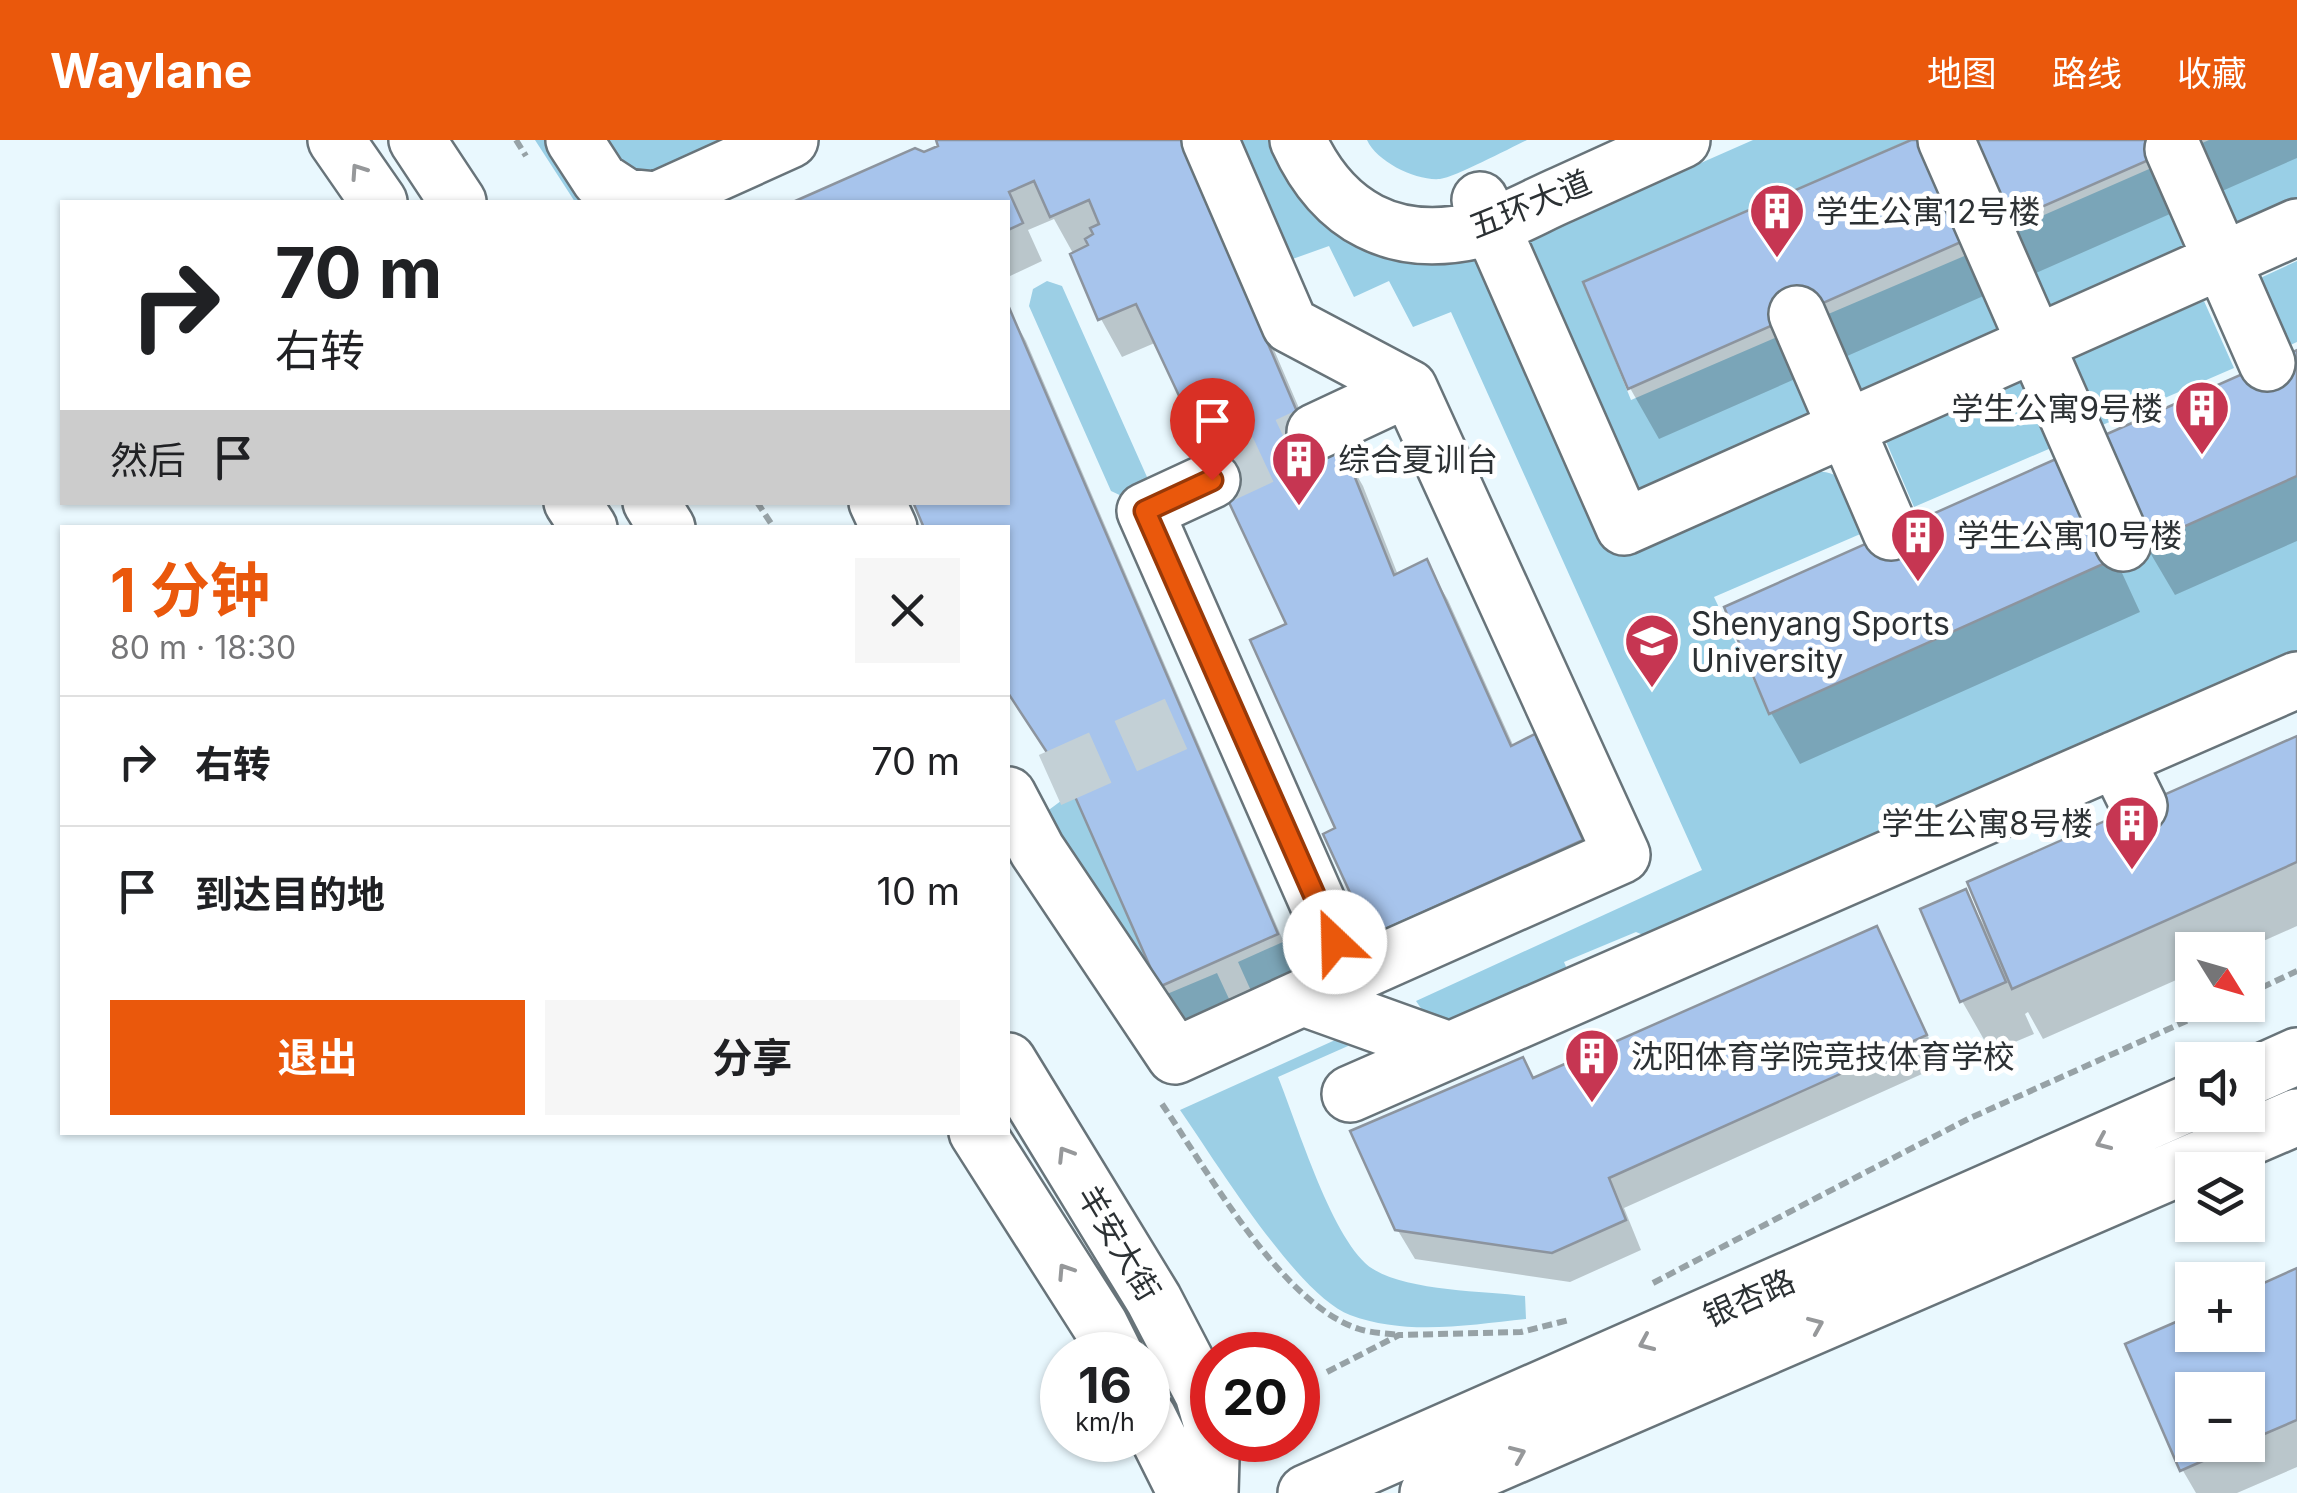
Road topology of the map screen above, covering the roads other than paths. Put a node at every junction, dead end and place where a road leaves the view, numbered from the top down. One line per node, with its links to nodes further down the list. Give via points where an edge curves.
1 (336, 140): 13 (street, one-way to 1)
2 (418, 140): 14 (street)
3 (574, 140): 12 (street, via 600,180 626,197 657,200)
4 (790, 140): 12 (street)
5 (1210, 140): 22 (street, via 1290,326)
6 (1298, 140): 15 (street, via 1334,198)
7 (1331, 140): 15 (street)
8 (1614, 140): 16 (street, 五环大道)
9 (1682, 140): 16 (street, 五环大道)
10 (1946, 140): 20 (street)
11 (2173, 149): 18 (street)
12 (736, 186)
13 (378, 200)
14 (457, 200)
15 (1380, 211): 16 (street, 五环大道)
16 (1486, 213): 23 (street, via 1624,527)
17 (2297, 227): 18 (street)
18 (2222, 260): 20 (street); 21 (street)
19 (1798, 314): 23 (street)
20 (2036, 343): 23 (street); 27 (street)
21 (2267, 363)
22 (1408, 388): 24 (street); 30 (street, via 1622,854)
23 (1847, 428): 26 (street)
24 (1314, 432)
25 (1212, 480): 30 (street, via 1145,511 1213,708)
26 (1892, 532)
27 (2123, 543)
28 (2297, 680): 31 (street, via 2128,782)
29 (1022, 791): 30 (street, via 1037,850 1175,1056)
30 (1327, 987): 31 (street)
31 (1449, 1050): 35 (street)
32 (2297, 1056): 34 (street)
33 (1010, 1064): 42 (street, 羊安大街, one-way to 33, via 1212,1425 1203,1394 1154,1300)
34 (2265, 1070)
35 (1350, 1094)
36 (2175, 1110): 43 (street, 银杏路, one-way to 43)
37 (2297, 1117): 44 (street, one-way to 37)
38 (979, 1135): 39 (street, 羊安大街, one-way to 38)
39 (1104, 1332)
40 (1170, 1461): 41 (street)
41 (1186, 1493)
42 (1210, 1493)
43 (1306, 1493)
44 (1428, 1493)

